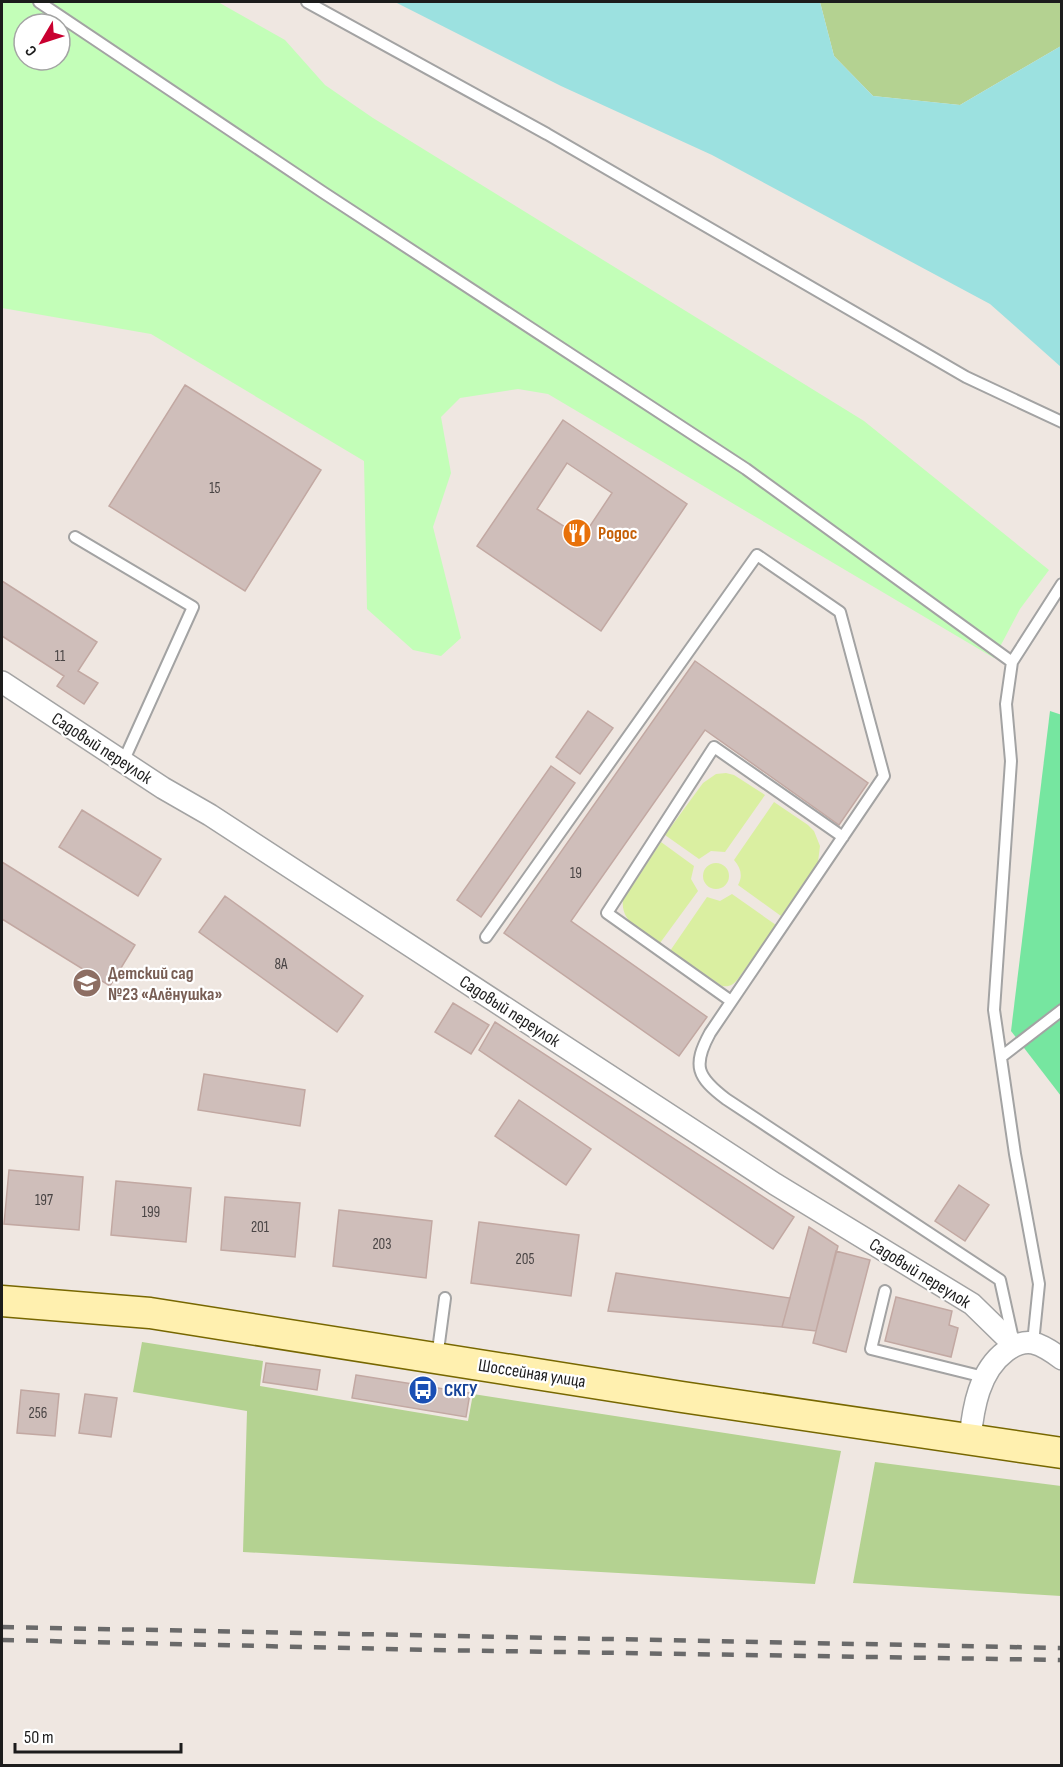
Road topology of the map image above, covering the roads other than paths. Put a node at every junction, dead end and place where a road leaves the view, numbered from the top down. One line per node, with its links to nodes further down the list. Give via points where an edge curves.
1 (39, 2): 6 (lane, via 746,469)
2 (307, 2): 3 (lane, via 547,134 966,377)
3 (1062, 422)
4 (75, 537): 8 (lane, via 193,607)
5 (1062, 584): 6 (lane)
6 (1012, 662): 13 (lane, via 1006,704 1011,761 994,1010)
7 (2, 682): 8 (street, Садовый переулок)
8 (123, 762): 17 (street, Садовый переулок, via 220,821 775,1184 972,1304)
9 (843, 837): 10 (lane, via 884,776 840,612 757,555); 11 (lane); 11 (lane, via 714,747 607,913)
10 (486, 937)
11 (731, 1001): 17 (lane, via 700,1051 698,1064 711,1088 1000,1280)
12 (1062, 1010): 13 (lane)
13 (1001, 1057): 17 (lane, via 1039,1284)
14 (885, 1291): 20 (lane, via 871,1349)
15 (445, 1298): 18 (lane)
16 (2, 1301): 18 (main road, Шоссейная улица, via 150,1313)
17 (1023, 1344): 19 (street, Садовый переулок); 20 (street, via 998,1357)
18 (437, 1358): 21 (main road, Шоссейная улица)
19 (1062, 1359)
20 (984, 1377): 21 (street)
21 (970, 1439): 22 (main road, Шоссейная улица)
22 (1062, 1452)

